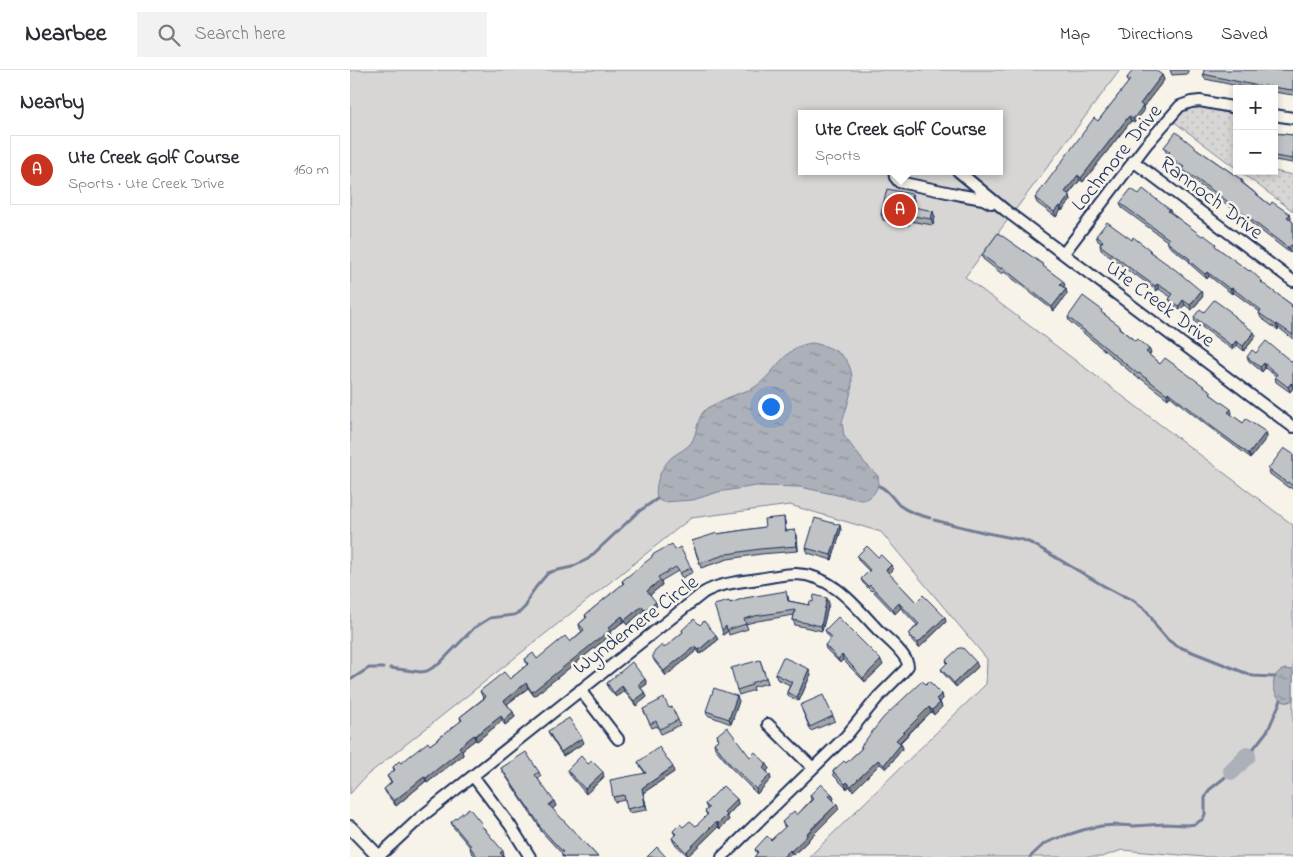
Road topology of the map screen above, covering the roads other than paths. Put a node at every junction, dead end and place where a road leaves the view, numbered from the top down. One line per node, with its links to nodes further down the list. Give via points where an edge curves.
1 (1233, 107): 4 (street, Lochmore Drive, via 1200,101 1183,105)
2 (1278, 116): 3 (street)
3 (1293, 118)
4 (1133, 161): 8 (street, Lochmore Drive); 9 (street, Rannoch Drive)
5 (895, 175): 7 (street, Ute Creek Drive, via 899,182 984,199)
6 (963, 175): 7 (street, Ute Creek Drive)
7 (1005, 210): 8 (street, Ute Creek Drive)
8 (1064, 253): 10 (street, Ute Creek Drive)
9 (1293, 281)
10 (1293, 427)
11 (580, 690): 13 (street); 14 (street, Wyndemere Circle, via 703,592 728,583 794,574 816,578 839,590 909,664 846,736); 15 (street, Wyndemere Circle)
12 (768, 724): 14 (street)
13 (618, 739)
14 (813, 768): 19 (street, Wyndemere Circle)
15 (473, 776): 17 (street, Wyndemere Circle, via 421,817); 18 (street)
16 (350, 827): 17 (main road)
17 (379, 857)
18 (530, 857)
19 (722, 857)

